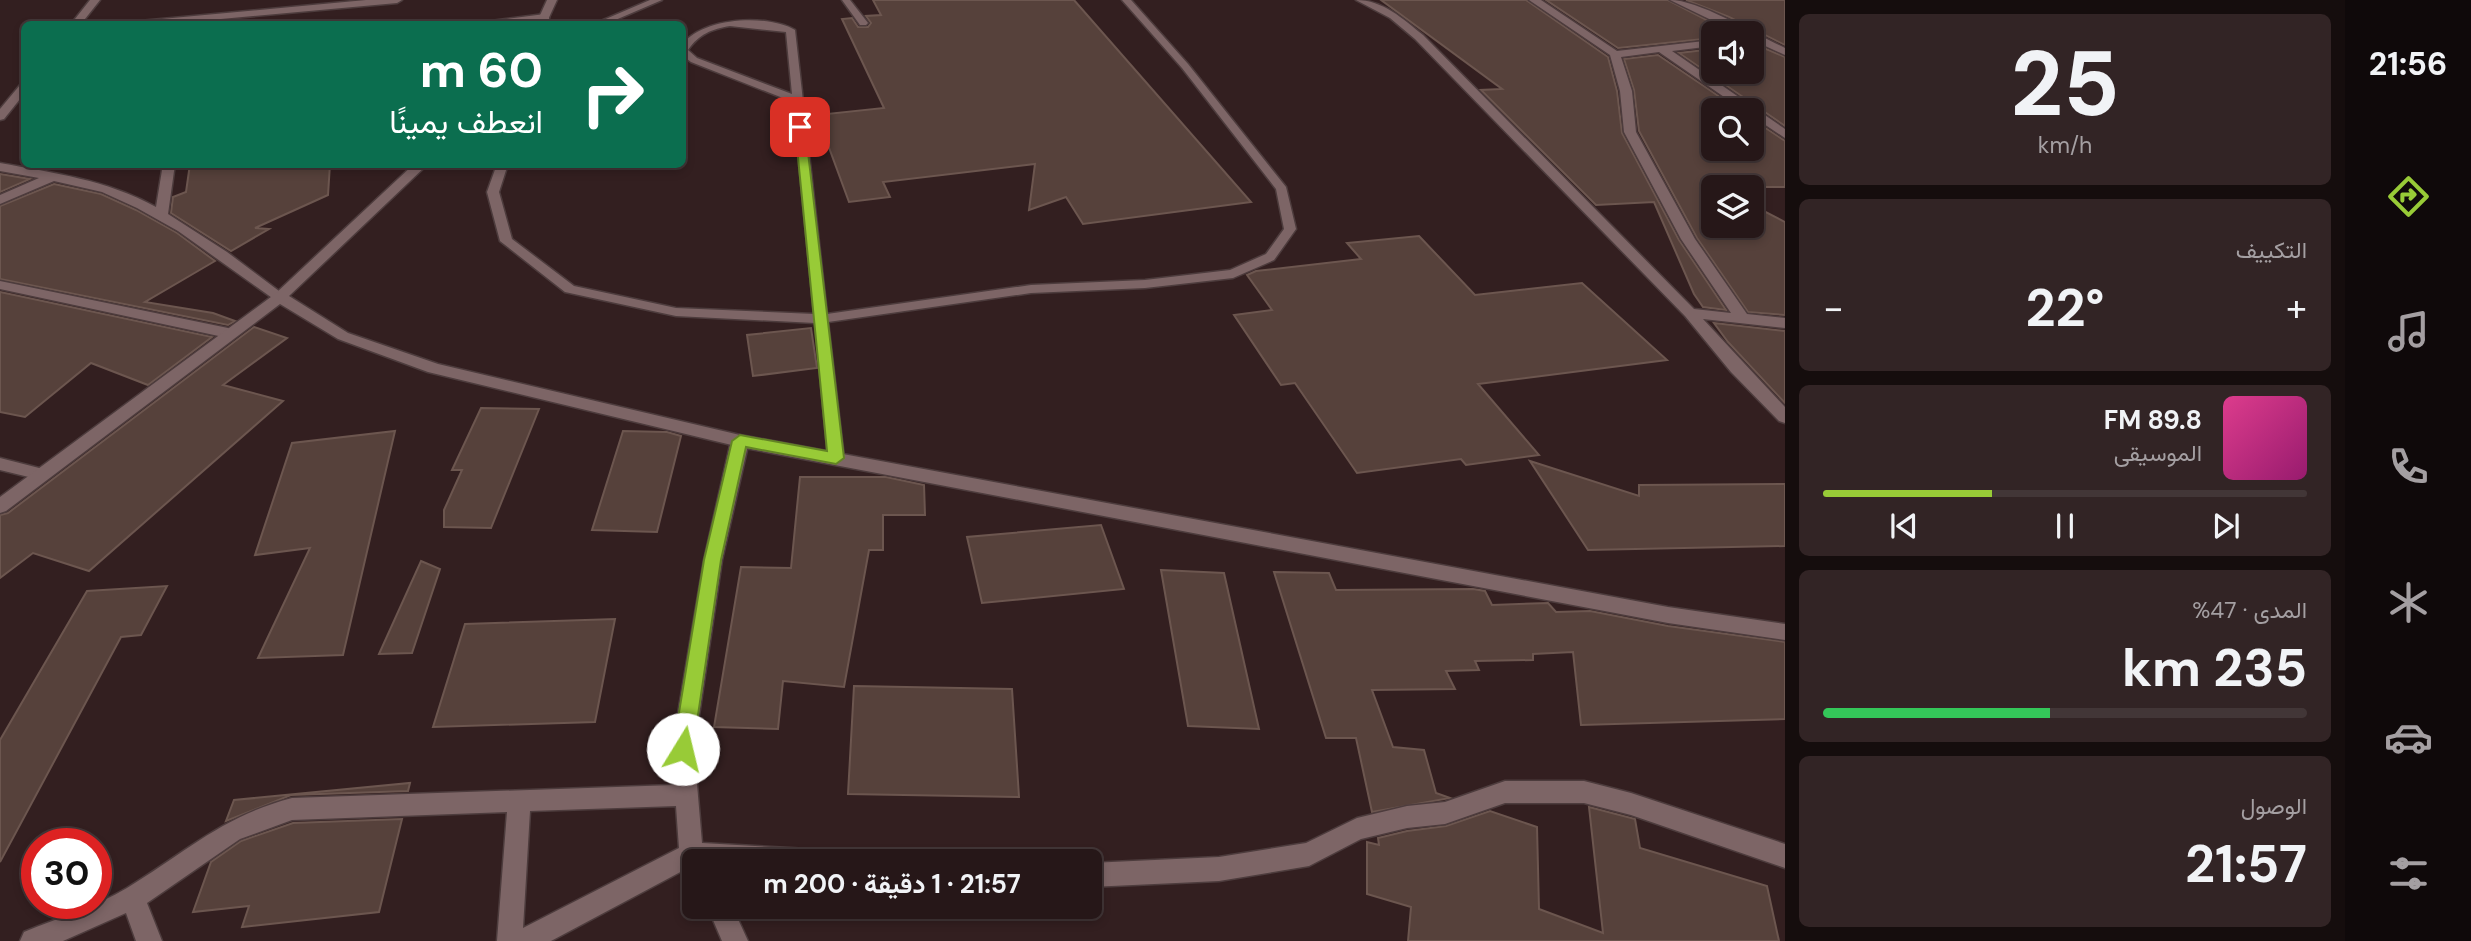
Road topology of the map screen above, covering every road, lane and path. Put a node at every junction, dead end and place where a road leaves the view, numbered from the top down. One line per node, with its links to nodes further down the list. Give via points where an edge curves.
1 (95, 0): 10 (street)
2 (397, 0): 11 (street)
3 (552, 0): 12 (street)
4 (658, 0): 13 (lane)
5 (846, 0): 15 (lane)
6 (1126, 0): 39 (lane, via 1282,189 1290,229 1270,257 1233,275 1031,289)
7 (1361, 0): 38 (street, via 1394,16 1419,37)
8 (1534, 0): 22 (street)
9 (1675, 0): 14 (street)
10 (78, 21)
11 (172, 21)
12 (543, 21)
13 (606, 21)
14 (1720, 21)
15 (863, 23)
16 (686, 43): 25 (lane, via 703,30 734,23 790,30)
17 (1764, 43): 20 (street)
18 (1701, 44): 19 (street)
19 (1659, 47): 22 (street); 24 (street)
20 (1785, 52)
21 (686, 54): 25 (lane)
22 (1615, 54): 40 (street, via 1626,91 1630,132 1688,239)
23 (21, 91): 26 (street)
24 (1732, 98)
25 (797, 100): 39 (lane)
26 (0, 117)
27 (1764, 120): 28 (street)
28 (1785, 134)
29 (0, 167): 33 (street)
30 (168, 168): 35 (street)
31 (418, 168): 37 (street)
32 (502, 168): 39 (lane, via 493,192 506,241 570,289 676,312)
33 (54, 176): 34 (street); 35 (street, via 120,195)
34 (0, 200)
35 (161, 215): 37 (street)
36 (0, 285): 42 (street)
37 (280, 297): 42 (street); 44 (street, via 343,336 434,368)
38 (1690, 313): 40 (street); 43 (street)
39 (821, 319): 45 (lane)
40 (1744, 320): 41 (street)
41 (1785, 323)
42 (228, 333): 47 (street)
43 (1785, 417)
44 (740, 441): 45 (street); 50 (street, via 713,560 683,749)
45 (836, 458): 49 (street, via 1668,615)
46 (0, 464): 47 (street)
47 (41, 474): 48 (street)
48 (0, 506)
49 (1785, 632)
50 (685, 795): 51 (street); 52 (street)
51 (520, 802): 56 (street, via 292,809 232,831); 60 (street)
52 (692, 849)
53 (1785, 856): 55 (street, via 1584,792 1505,792 1446,813 1357,830 1309,854 1219,869)
54 (682, 863): 61 (street)
55 (1102, 874)
56 (133, 898): 58 (street); 59 (street)
57 (725, 919): 62 (street)
58 (33, 941)
59 (149, 941)
60 (510, 941)
61 (525, 941)
62 (735, 941)

